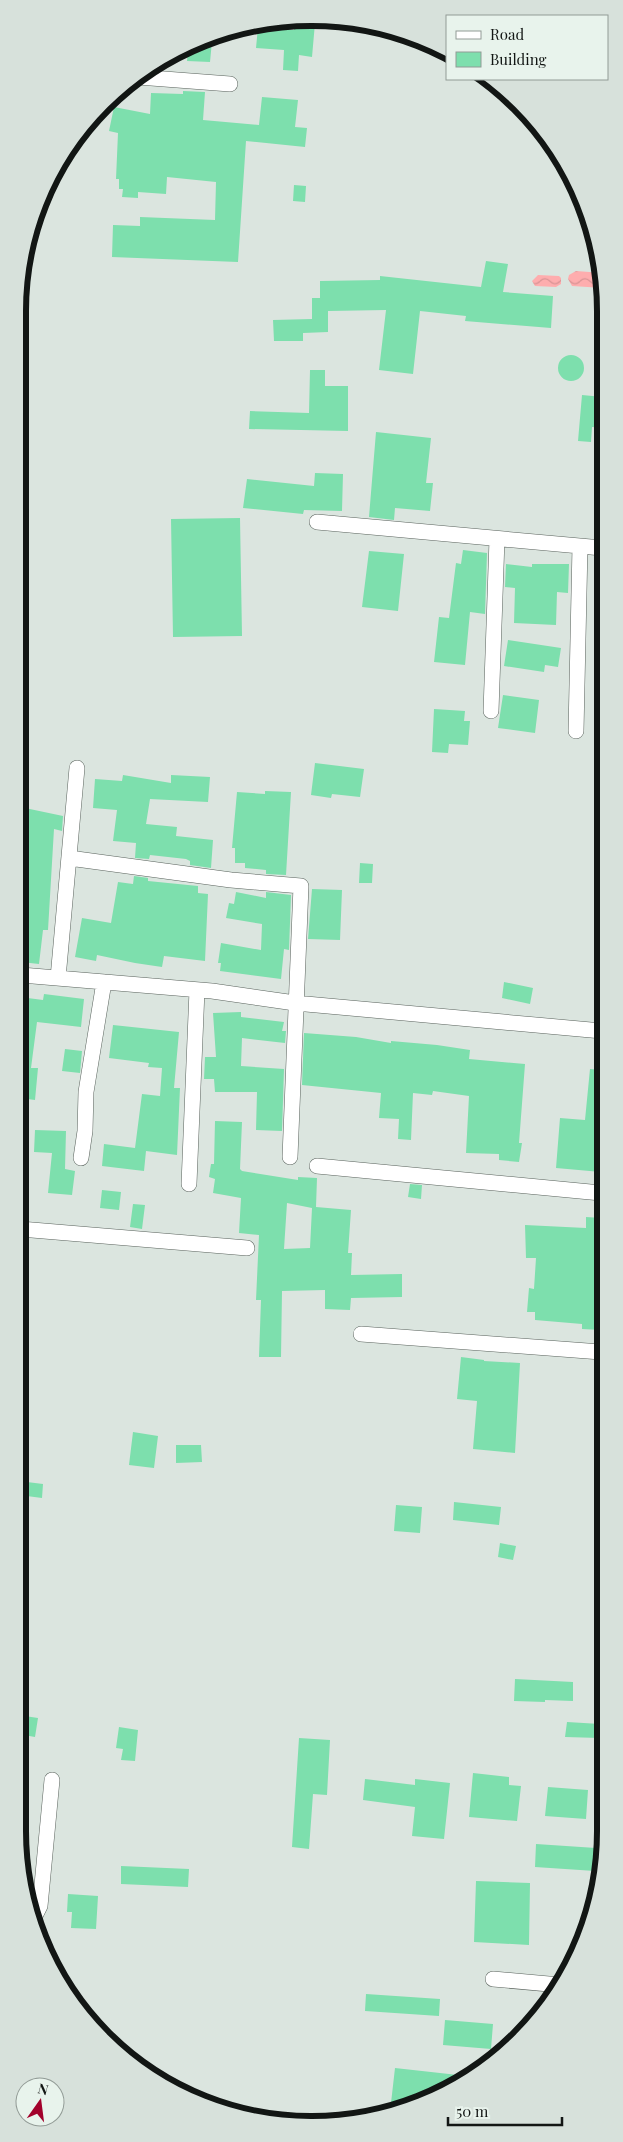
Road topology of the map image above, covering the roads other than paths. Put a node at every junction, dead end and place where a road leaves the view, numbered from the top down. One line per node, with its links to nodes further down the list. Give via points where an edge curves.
1 (148, 78): 2 (street)
2 (230, 84)
3 (317, 522): 4 (street)
4 (497, 539): 5 (street); 7 (street)
5 (580, 546): 6 (street); 8 (street)
6 (597, 548)
7 (491, 711)
8 (576, 731)
9 (77, 768): 10 (street)
10 (69, 858): 12 (street); 15 (street, via 301,886)
11 (26, 975): 12 (street)
12 (58, 978): 13 (street)
13 (104, 982): 14 (street); 18 (street, via 86,1092)
14 (197, 990): 15 (street); 20 (street)
15 (295, 1003): 16 (street); 17 (street)
16 (597, 1031)
17 (290, 1157)
18 (81, 1158)
19 (317, 1166): 21 (street)
20 (189, 1184)
21 (597, 1193)
22 (26, 1230): 23 (street)
23 (247, 1248)
24 (361, 1334): 25 (street)
25 (597, 1352)
26 (52, 1780): 27 (street)
27 (38, 1910)
28 (493, 1979): 29 (street)
29 (552, 1984)

